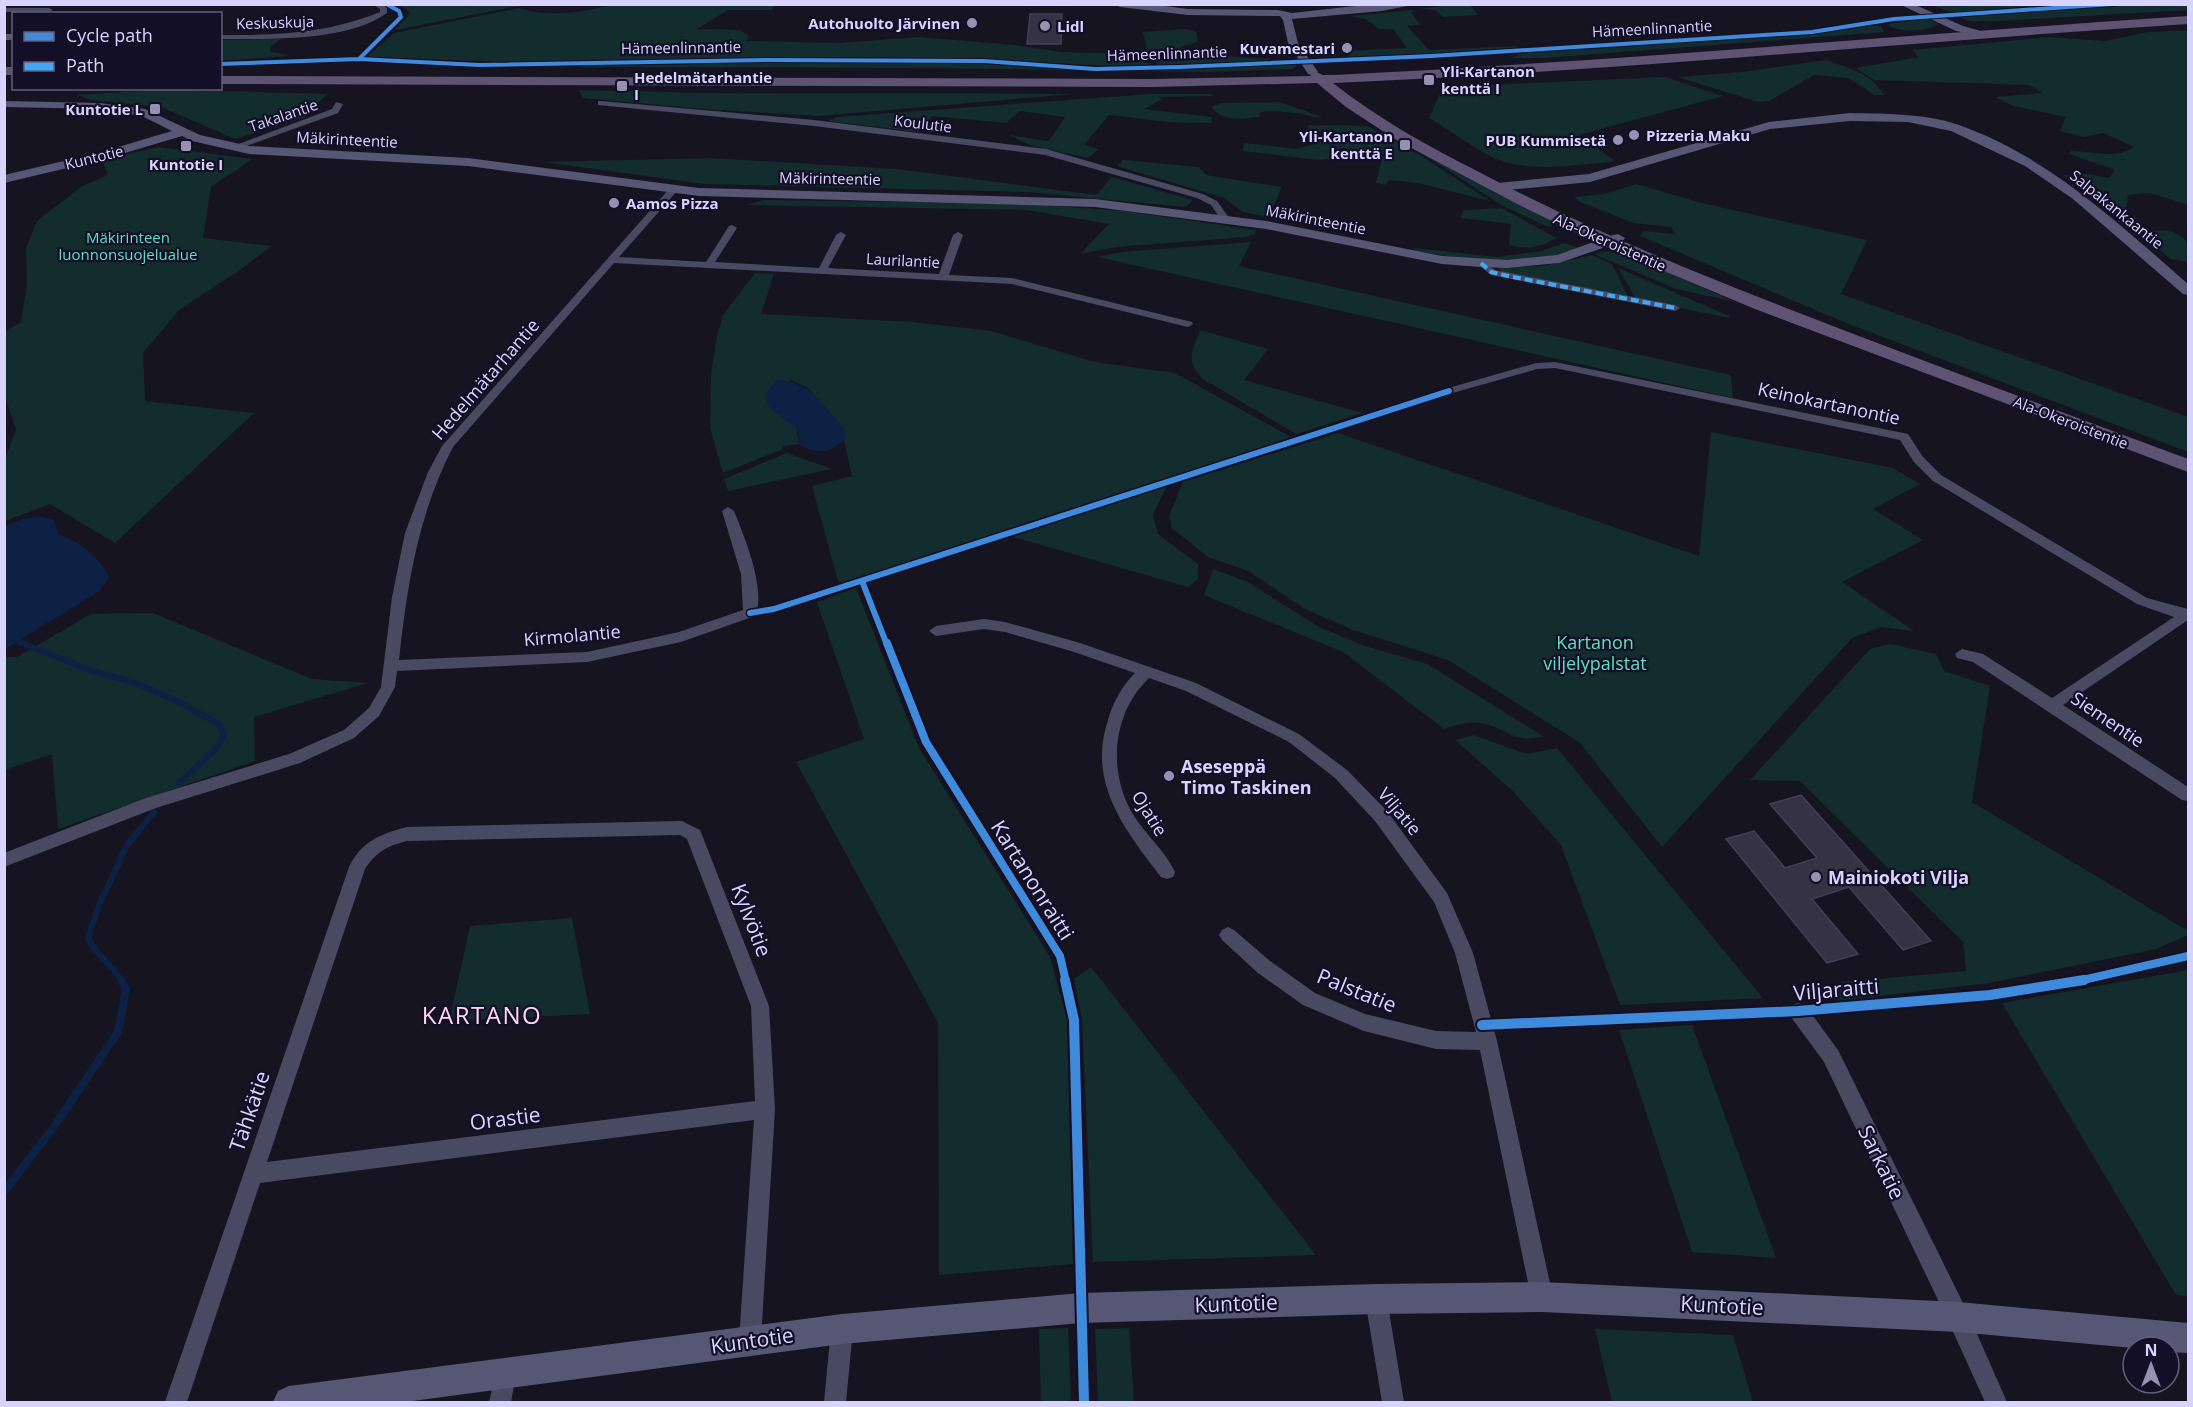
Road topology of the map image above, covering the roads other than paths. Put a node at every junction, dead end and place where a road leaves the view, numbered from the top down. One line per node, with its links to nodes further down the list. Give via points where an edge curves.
1 (375, 4): 17 (street, Keskuskuja, via 384,8 383,13 330,32 295,38)
2 (864, 4): 3 (street)
3 (896, 4)
4 (1120, 4): 10 (street)
5 (1412, 4): 12 (street)
6 (1904, 4): 16 (street)
7 (1914, 4): 16 (street)
8 (4, 10): 9 (street)
9 (49, 10)
10 (1160, 10): 11 (street); 15 (street, via 1263,16)
11 (1280, 10): 12 (street); 15 (street)
12 (1301, 10): 19 (street, via 1305,43)
13 (2188, 13): 16 (main road, Hämeenlinnantie)
14 (2188, 20): 16 (main road, Hämeenlinnantie)
15 (1289, 28): 19 (street, via 1293,43)
16 (1970, 31): 19 (main road, Hämeenlinnantie, via 1534,69)
17 (222, 37)
18 (222, 73): 19 (main road, Hämeenlinnantie)
19 (1323, 76): 20 (main road, Hämeenlinnantie, via 1152,83); 29 (main road, Ala-Okeroistentie, via 1394,133)
20 (222, 80)
21 (58, 94): 24 (street)
22 (601, 103): 31 (street, Koulutie, via 814,123 1046,152 1200,196 1214,203)
23 (4, 104): 24 (street, Mäkirinteentie)
24 (42, 104): 26 (street, Mäkirinteentie, via 100,106 146,113)
25 (339, 104): 27 (street, Takalantie, via 335,111)
26 (182, 132): 27 (street, Mäkirinteentie); 28 (street, Kuntotie, via 111,154)
27 (232, 148): 30 (street, Mäkirinteentie, via 478,163)
28 (4, 179)
29 (1503, 186): 35 (main road, Ala-Okeroistentie); 41 (street, Salpakankaantie, via 1590,178 1769,126 1800,121 1880,117 1927,121 1974,135 2029,163 2078,196)
30 (673, 190): 31 (street, Mäkirinteentie, via 1095,203); 36 (street, Hedelmätarhantie)
31 (1225, 219): 37 (street, Mäkirinteentie, via 1442,260)
32 (732, 228): 38 (street)
33 (841, 235): 39 (street)
34 (958, 235): 40 (street)
35 (1613, 240): 37 (street, Mäkirinteentie, via 1559,259); 45 (main road, Ala-Okeroistentie, via 1694,279)
36 (612, 260): 38 (street, Laurilantie); 50 (street, Hedelmätarhantie, via 439,461 412,533)
37 (1481, 263): 42 (street, via 1491,272 1508,276)
38 (708, 266): 39 (street, Laurilantie)
39 (822, 271): 40 (street, Laurilantie)
40 (943, 277): 43 (street, Laurilantie, via 1025,283)
41 (2188, 291)
42 (1675, 308)
43 (1188, 324)
44 (1449, 391): 47 (street, Keinokartanontie, via 1536,366 1555,365 1904,437 1937,478 2142,601)
45 (2188, 466)
46 (728, 511): 50 (street, Kirmolantie, via 749,582 750,613 653,645 587,657)
47 (2188, 614): 52 (street, Siementie)
48 (936, 631): 51 (street, Viljatie, via 984,624 1005,627)
49 (1962, 654): 52 (street, via 1978,658)
50 (391, 666): 55 (street, Hedelmätarhantie, via 388,687 374,712 349,735 294,759 153,803)
51 (1146, 672): 56 (street, Ojatie, via 1125,695 1113,726 1108,751 1111,785 1126,819); 59 (street, Viljatie, via 1191,687 1294,738 1341,774 1381,816 1441,898 1464,953)
52 (2052, 705): 53 (street, Siementie)
53 (2188, 795)
54 (379, 841): 60 (street, Kylvötie, via 407,834 660,828 682,828 694,835 760,1006); 61 (street, Tähkätie, via 357,867)
55 (4, 860)
56 (1167, 872)
57 (1228, 935): 59 (street, Palstatie, via 1309,999 1364,1022 1436,1040)
58 (1798, 1011): 64 (street, Sarkatie, via 1831,1056)
59 (1488, 1041): 62 (street, Viljatie)
60 (765, 1109): 61 (street, Orastie); 67 (street, Kylvötie)
61 (252, 1174): 69 (street, Tähkätie)
62 (1542, 1297): 63 (street, Kuntotie); 64 (street, Kuntotie)
63 (1376, 1299): 65 (street, Kuntotie, via 1081,1308); 72 (street)
64 (1958, 1317): 66 (street, Kuntotie); 73 (street, Sarkatie)
65 (842, 1329): 67 (street, Kuntotie); 71 (street)
66 (2188, 1338)
67 (750, 1340): 68 (street, Kuntotie)
68 (502, 1389): 70 (street, Kuntotie)
69 (176, 1402)
70 (288, 1402)
71 (835, 1402)
72 (1393, 1402)
73 (1996, 1402)

